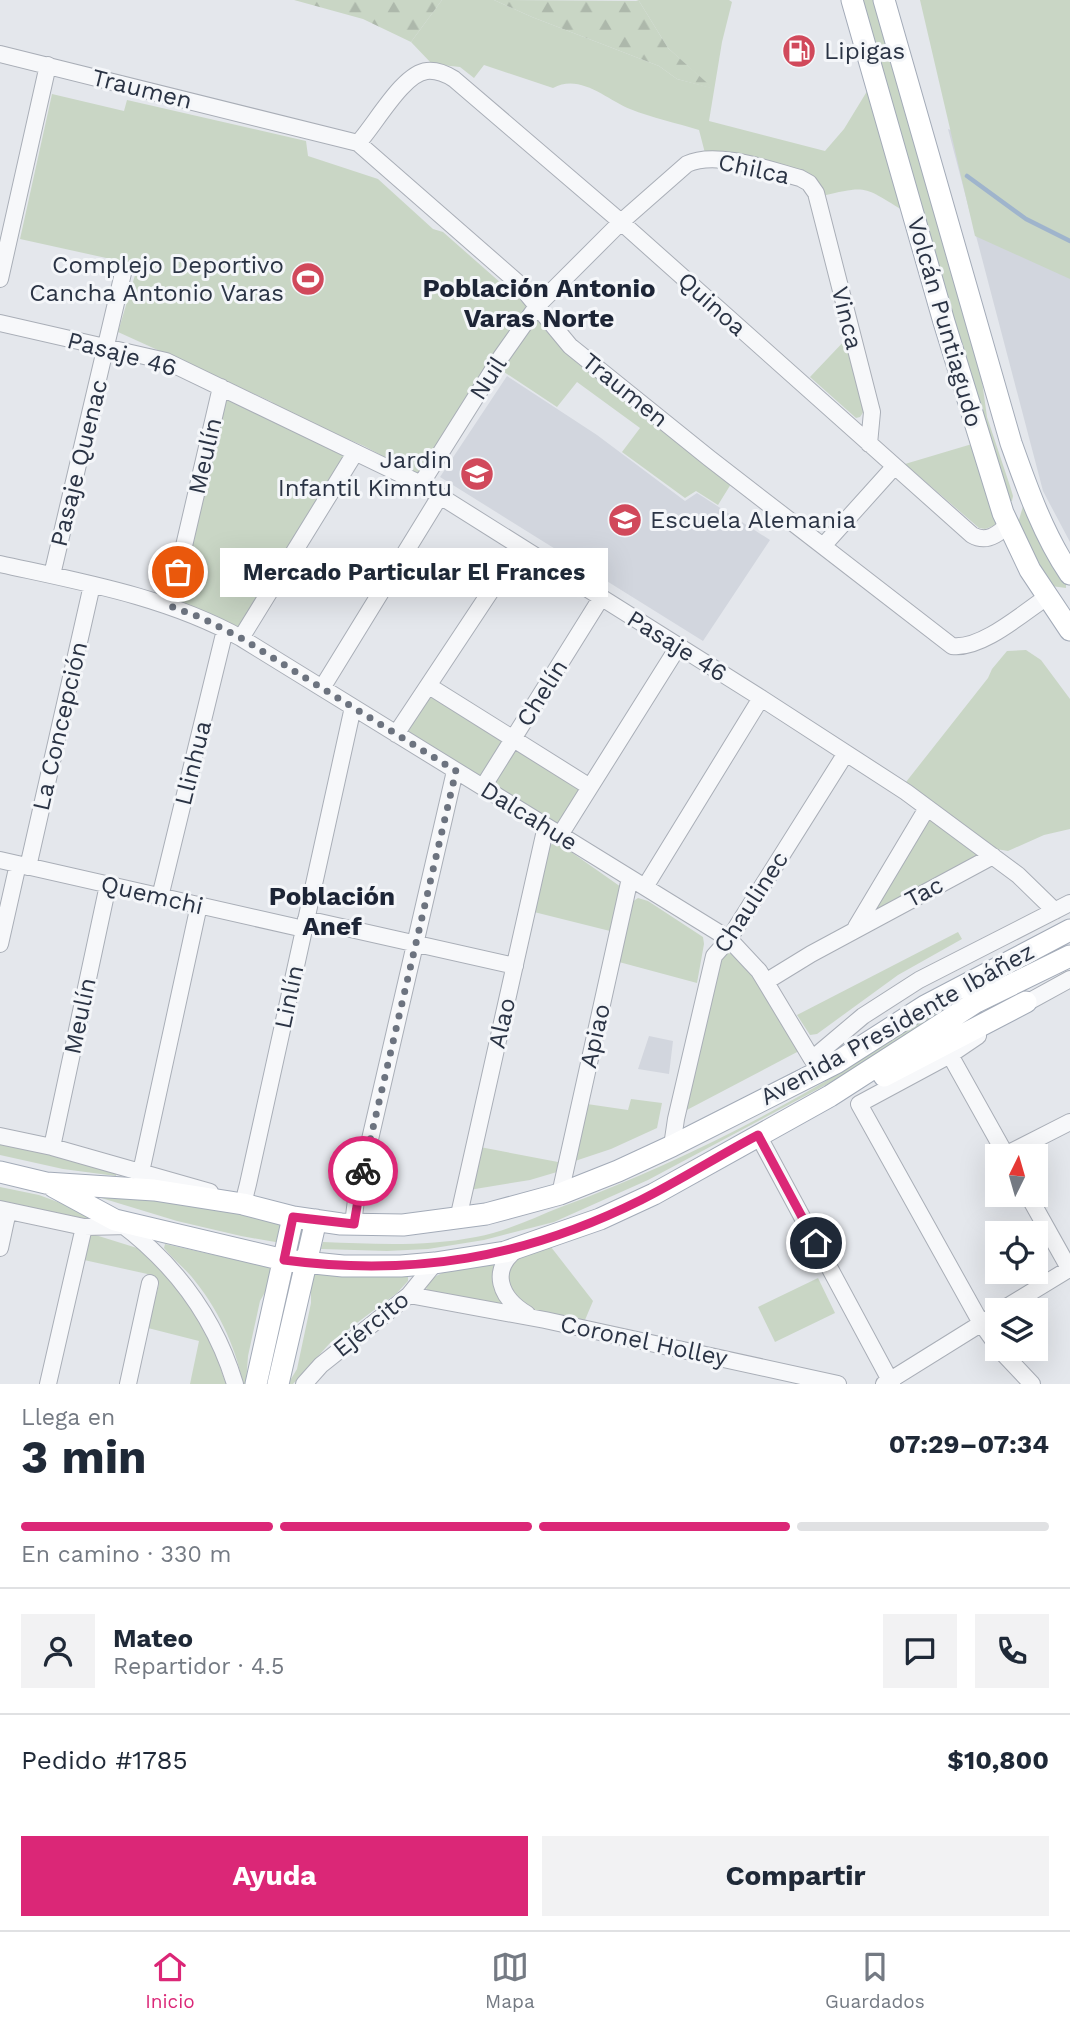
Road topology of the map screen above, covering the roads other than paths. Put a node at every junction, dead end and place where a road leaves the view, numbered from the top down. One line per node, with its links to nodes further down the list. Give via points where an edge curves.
1 (852, 0): 21 (main road, Volcán Puntiagudo, via 951,345)
2 (884, 0): 18 (main road, Volcán Puntiagudo)
3 (0, 54): 4 (street, Traumen)
4 (48, 65): 5 (street, Traumen); 10 (street)
5 (358, 143): 8 (street, Quinoa, via 413,75 436,71 454,79); 11 (street, Traumen, via 517,282)
6 (687, 164): 7 (street, Chilca, via 707,159 748,166 800,178); 8 (street, Nuil)
7 (817, 193): 15 (street, Vinca, via 872,412)
8 (621, 222): 11 (street, Nuil); 15 (street, Quinoa)
9 (124, 269): 13 (street, Pasaje Quenac)
10 (0, 279)
11 (537, 306): 19 (street, Nuil); 22 (street, Traumen, via 570,346)
12 (0, 323): 13 (street, Pasaje 46)
13 (107, 346): 14 (street, Pasaje 46, via 157,358); 26 (street, Pasaje Quenac)
14 (221, 387): 16 (street, Pasaje 46); 31 (street, Meulín)
15 (869, 444): 17 (street, Quinoa)
16 (355, 453): 19 (street, Pasaje 46); 34 (street)
17 (894, 467): 21 (street, Quinoa, via 976,537 995,536); 22 (street)
18 (1021, 470): 21 (main road, via 1015,510); 25 (main road, Volcán Puntiagudo)
19 (421, 484): 20 (street, Pasaje 46)
20 (440, 496): 23 (street, Pasaje 46); 37 (street)
21 (1008, 524): 29 (main road, Volcán Puntiagudo)
22 (823, 546): 29 (street, Traumen, via 952,646 969,646)
23 (520, 547): 30 (street, Pasaje 46); 36 (street)
24 (0, 564): 26 (street, Dalcahue)
25 (1070, 574)
26 (52, 576): 27 (street, Dalcahue)
27 (92, 584): 31 (street, Dalcahue); 50 (street, La Concepción)
28 (1070, 595): 29 (main road)
29 (1047, 597): 33 (main road, Volcán Puntiagudo)
30 (601, 598): 35 (street, Pasaje 46); 41 (street, Chelín)
31 (170, 606): 32 (street, Dalcahue)
32 (225, 630): 34 (street, Dalcahue); 54 (street, Llinhua)
33 (1070, 630)
34 (241, 638): 37 (street, Dalcahue)
35 (678, 647): 38 (street, Pasaje 46); 45 (street, Alao)
36 (429, 686): 40 (street); 41 (street)
37 (321, 688): 39 (street, Dalcahue)
38 (761, 698): 42 (street, Pasaje 46); 53 (street)
39 (353, 707): 40 (street, Dalcahue); 57 (street, Linlín)
40 (396, 734): 43 (street, Dalcahue)
41 (513, 739): 44 (street, Chelín); 45 (street)
42 (846, 753): 46 (street, Pasaje 46); 60 (street, Chaulinec)
43 (456, 771): 44 (street, Dalcahue); 61 (street)
44 (483, 787): 47 (street, Dalcahue)
45 (590, 787): 47 (street, Alao)
46 (927, 808): 48 (street, Pasaje 46); 58 (street, Tac)
47 (553, 830): 51 (street, Dalcahue); 64 (street, Alao)
48 (993, 856): 56 (street, Pasaje 46); 58 (street, Tac)
49 (0, 860): 50 (street, Quemchi)
50 (23, 866): 52 (street, Quemchi); 62 (street, La Concepción)
51 (630, 878): 53 (street, Dalcahue); 82 (street, Apiao)
52 (108, 885): 54 (street, Quemchi); 78 (street, Meulín)
53 (645, 887): 60 (street, Dalcahue)
54 (160, 897): 55 (street, Quemchi)
55 (199, 905): 57 (street, Quemchi); 80 (street)
56 (1063, 907): 69 (street, Avenida Presidente Ibáñez, via 919,980 863,1016)
57 (305, 924): 61 (street, Quemchi); 83 (street, Linlín)
58 (855, 929): 66 (street, Tac)
59 (1070, 930): 70 (main road, Avenida Presidente Ibáñez, via 940,997 860,1049)
60 (729, 939): 66 (street, Dalcahue); 77 (street, Chaulinec, via 711,964)
61 (415, 943): 64 (street, Quemchi); 90 (street)
62 (0, 944)
63 (1070, 956): 71 (main road, Avenida Presidente Ibáñez, via 976,1002)
64 (515, 966): 87 (street, Alao)
65 (1070, 979): 67 (street, Avenida Presidente Ibáñez)
66 (766, 981): 69 (street, Dalcahue)
67 (1026, 1002): 68 (street, Avenida Presidente Ibáñez); 71 (main road, via 890,1073)
68 (950, 1055): 75 (street); 103 (street, Avenida Presidente Ibáñez, via 859,1103)
69 (811, 1059): 70 (main road)
70 (782, 1090): 77 (main road, Avenida Presidente Ibáñez)
71 (830, 1096): 73 (main road, Avenida Presidente Ibáñez)
72 (1070, 1122): 76 (street)
73 (758, 1135): 93 (main road, Avenida Presidente Ibáñez, via 638,1201); 106 (street)
74 (0, 1136): 78 (street, Avenida Presidente Ibáñez)
75 (999, 1144)
76 (1029, 1144)
77 (672, 1146): 82 (main road, Avenida Presidente Ibáñez)
78 (52, 1147): 80 (street, Avenida Presidente Ibáñez)
79 (0, 1172): 81 (main road, Avenida Presidente Ibáñez)
80 (141, 1172): 83 (street, Avenida Presidente Ibáñez)
81 (46, 1183): 83 (main road, Avenida Presidente Ibáñez, via 153,1189); 89 (main road, Avenida Presidente Ibáñez)
82 (560, 1194): 87 (main road, Avenida Presidente Ibáñez)
83 (243, 1205): 86 (main road, Avenida Presidente Ibáñez)
84 (1035, 1208): 97 (street)
85 (4, 1210): 91 (street, Avenida Presidente Ibáñez); 92 (street)
86 (293, 1217): 88 (main road, Avenida Presidente Ibáñez); 94 (main road)
87 (458, 1219): 90 (main road, Avenida Presidente Ibáñez)
88 (316, 1220): 90 (main road, Avenida Presidente Ibáñez); 95 (main road)
89 (127, 1224): 91 (street, Avenida Presidente Ibáñez); 94 (main road, Avenida Presidente Ibáñez); 109 (street, via 201,1306)
90 (354, 1224)
91 (84, 1227): 107 (street)
92 (0, 1248)
93 (519, 1248): 96 (main road, Avenida Presidente Ibáñez); 101 (street, Coronel Holley, via 503,1263 501,1278 513,1304)
94 (284, 1260): 95 (main road, Avenida Presidente Ibáñez); 110 (main road)
95 (307, 1263): 96 (main road, Avenida Presidente Ibáñez, via 362,1267); 111 (main road)
96 (435, 1263): 99 (street, Ejército)
97 (1070, 1269): 100 (street)
98 (149, 1283): 108 (street)
99 (409, 1295): 101 (street, Coronel Holley); 112 (street, Ejército, via 321,1365)
100 (1022, 1298)
101 (532, 1317): 113 (street, Coronel Holley)
102 (985, 1321): 103 (street)
103 (981, 1323): 104 (street); 106 (street)
104 (985, 1329)
105 (1010, 1361): 114 (street)
106 (889, 1383)
107 (48, 1384)
108 (128, 1384)
109 (235, 1384)
110 (256, 1384)
111 (278, 1384)
112 (304, 1384)
113 (838, 1384)
114 (1032, 1384)

